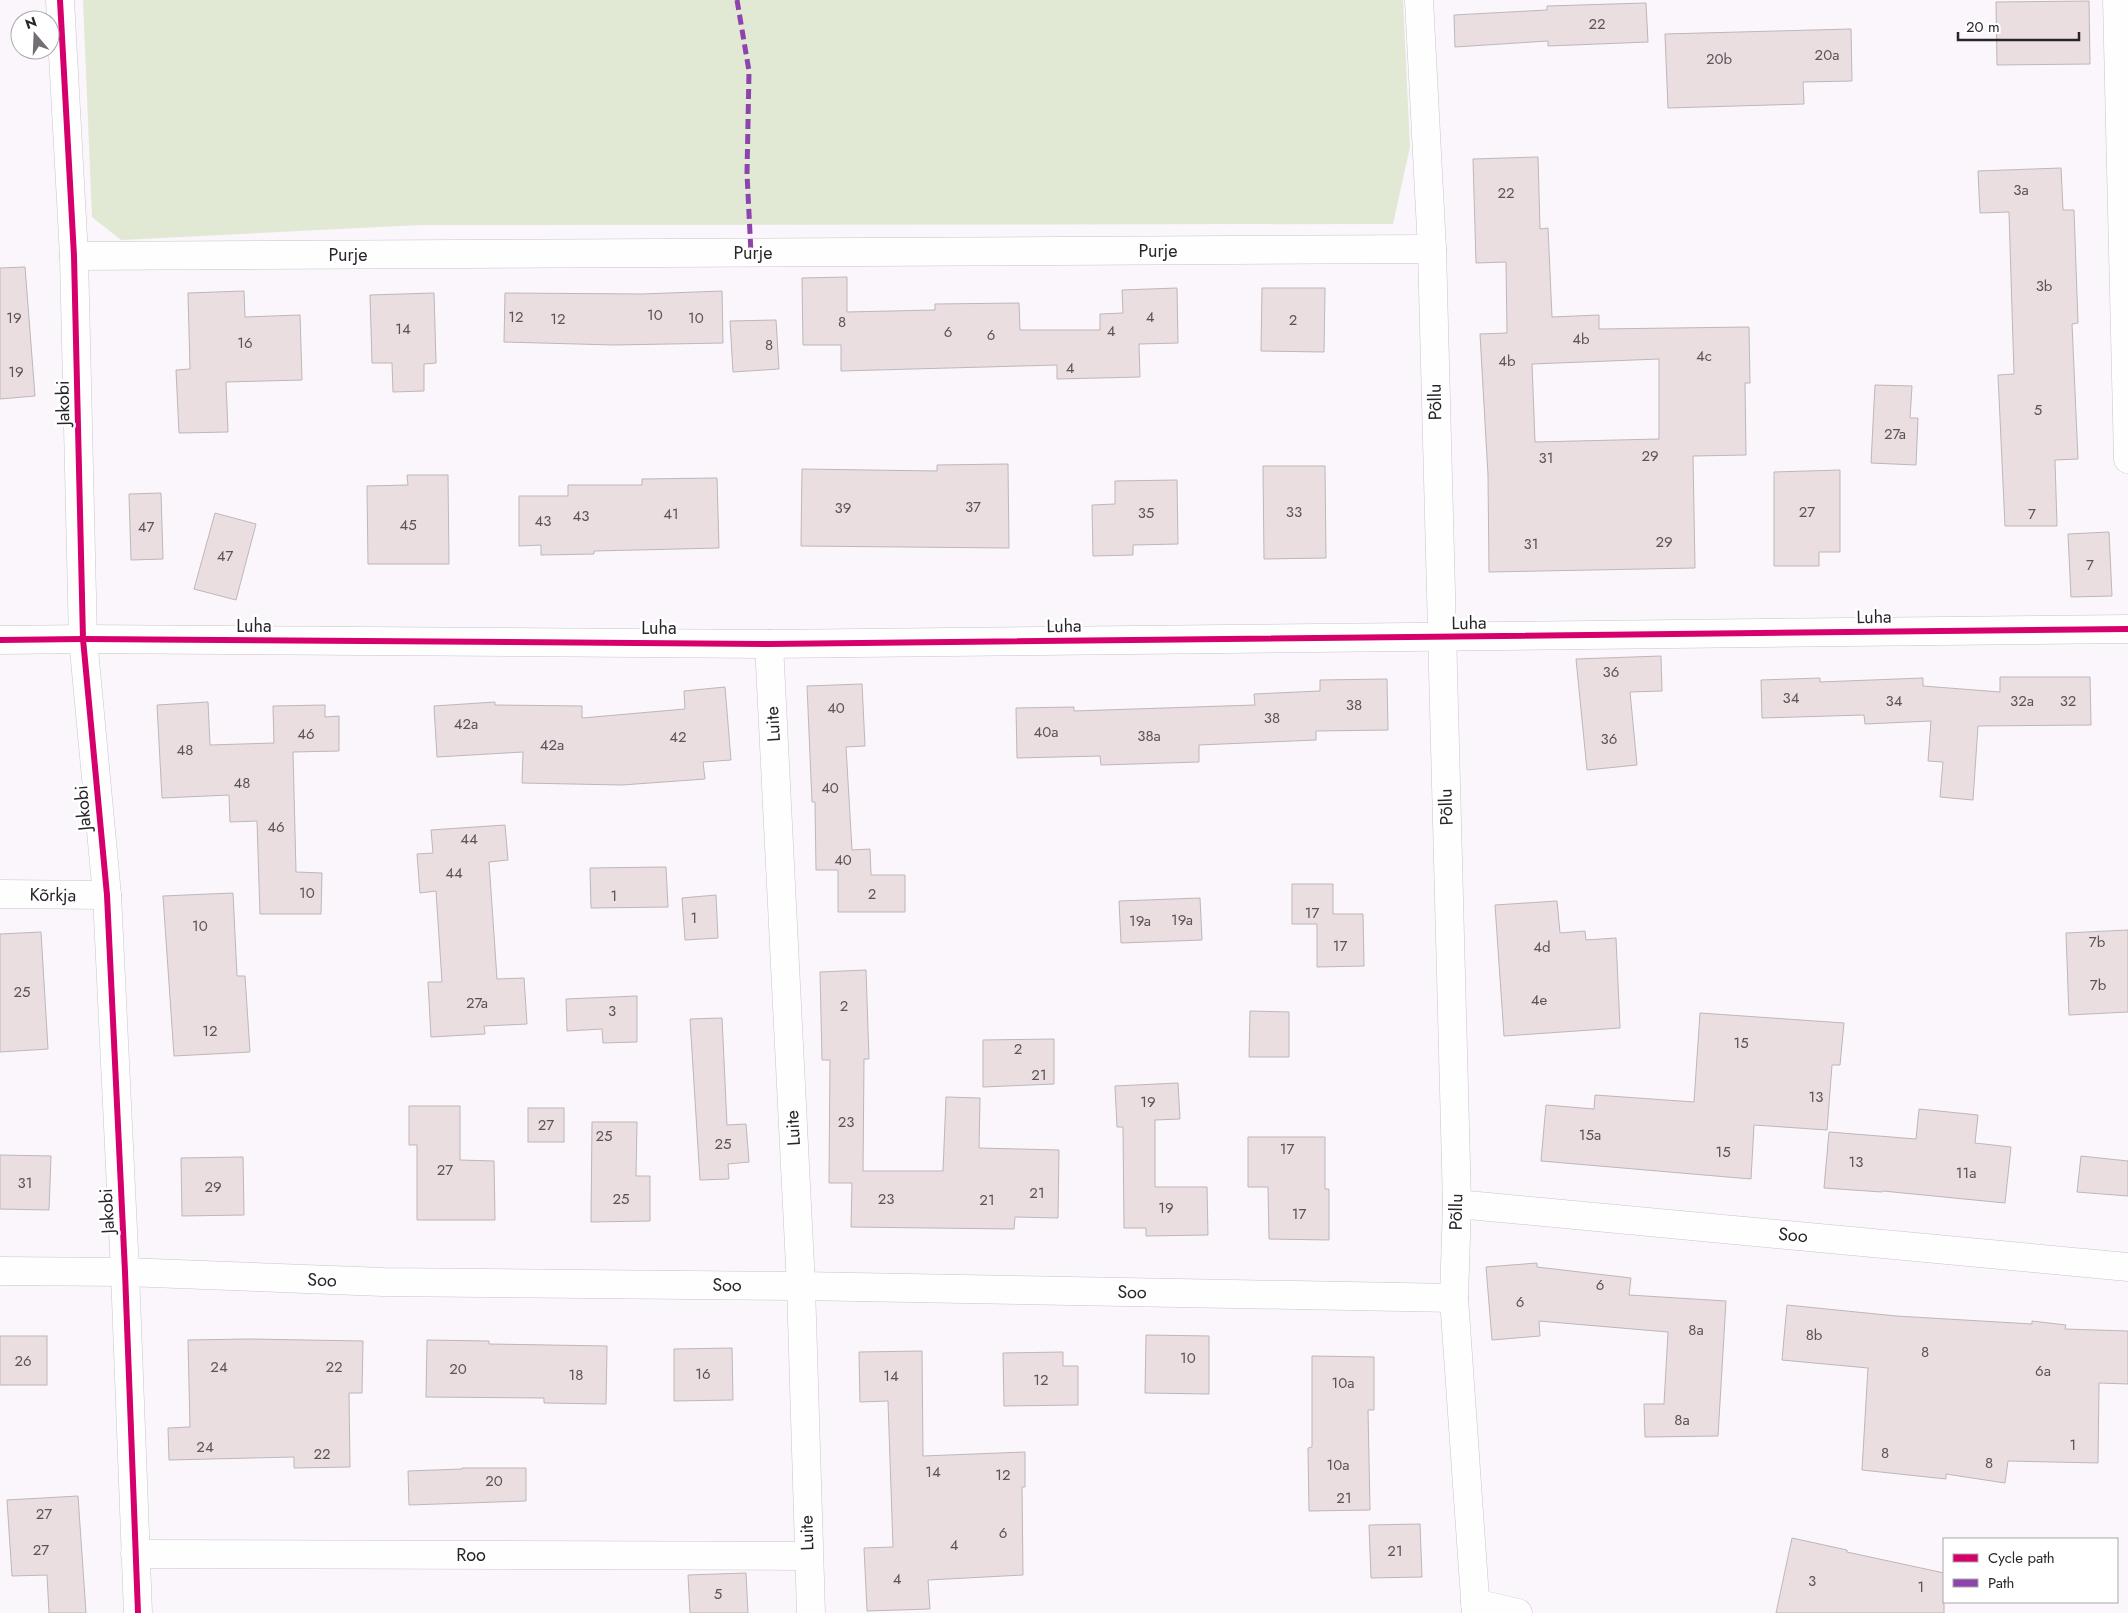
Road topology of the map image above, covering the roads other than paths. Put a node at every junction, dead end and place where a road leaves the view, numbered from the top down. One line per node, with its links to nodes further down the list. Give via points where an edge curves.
1 (60, 0): 5 (street, Jakobi)
2 (1418, 0): 4 (street, Põllu)
3 (2117, 0): 6 (street)
4 (1432, 249): 5 (street, Purje); 8 (street, Põllu)
5 (74, 256): 9 (street, Jakobi)
6 (2128, 459)
7 (2128, 629): 8 (street, Luha)
8 (1441, 638): 11 (street, Luha); 14 (street, Põllu)
9 (83, 639): 10 (street, Luha); 11 (street, Luha); 13 (street, Jakobi)
10 (0, 640)
11 (769, 644): 18 (street, Luite)
12 (0, 894): 13 (street, Kõrkja)
13 (106, 895): 17 (street, Jakobi)
14 (1457, 1204): 15 (street, Soo); 19 (street, Põllu)
15 (2128, 1267)
16 (0, 1271): 17 (street, Soo)
17 (125, 1272): 18 (street, Soo, via 383,1282); 20 (street, Jakobi)
18 (801, 1286): 19 (street, Soo); 21 (street, Luite)
19 (1454, 1298): 22 (street, Põllu)
20 (135, 1554): 21 (street, Roo); 23 (street, Jakobi)
21 (808, 1556): 24 (street, Luite)
22 (1476, 1608): 25 (street)
23 (138, 1613)
24 (811, 1613)
25 (1518, 1613)

